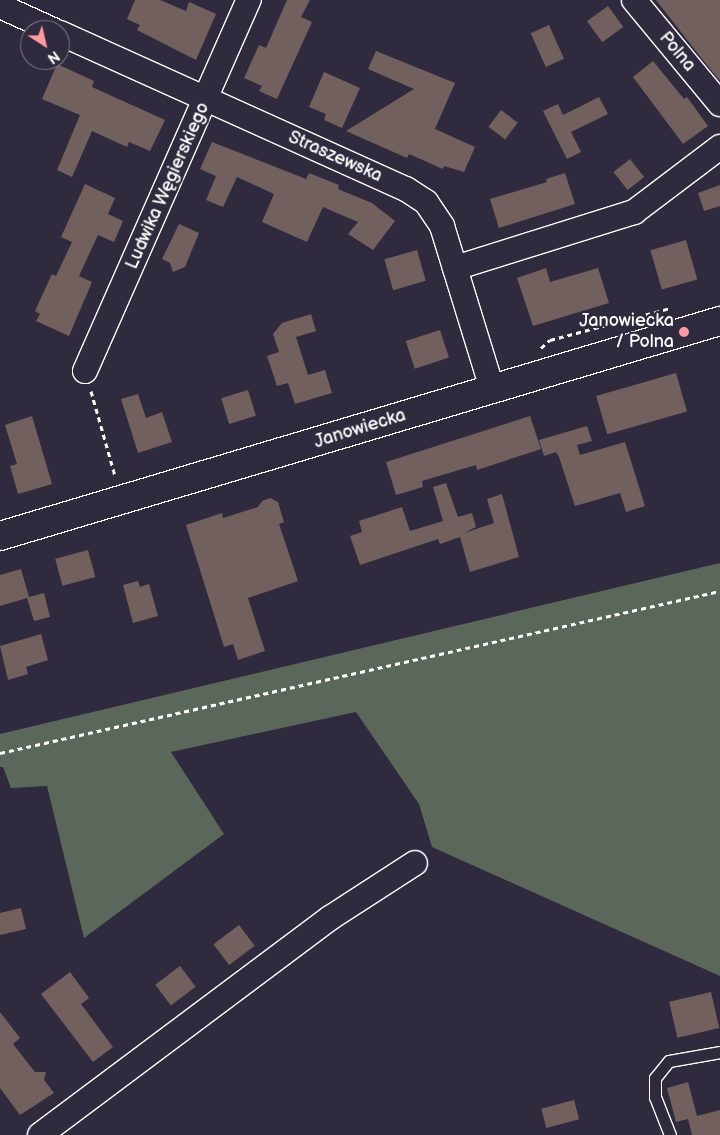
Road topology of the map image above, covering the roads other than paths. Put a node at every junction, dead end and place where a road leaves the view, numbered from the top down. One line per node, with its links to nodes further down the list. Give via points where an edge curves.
1 (249, 0): 6 (street, Ludwika Węgierskiego)
2 (634, 0): 7 (street, Polna)
3 (0, 6): 4 (street)
4 (30, 20)
5 (70, 38): 6 (street, Straszewska)
6 (207, 100): 9 (street, Straszewska, via 417,195 438,217); 11 (street, Ludwika Węgierskiego)
7 (720, 104)
8 (720, 146): 9 (street, via 634,212)
9 (455, 268): 12 (street, Straszewska)
10 (720, 321): 12 (street, Janowiecka)
11 (85, 371)
12 (492, 389): 13 (street, Janowiecka)
13 (0, 536)
14 (415, 863): 16 (street, via 330,918)
15 (720, 1052): 17 (lane, via 669,1061 655,1078 655,1097)
16 (40, 1135)
17 (670, 1135)

